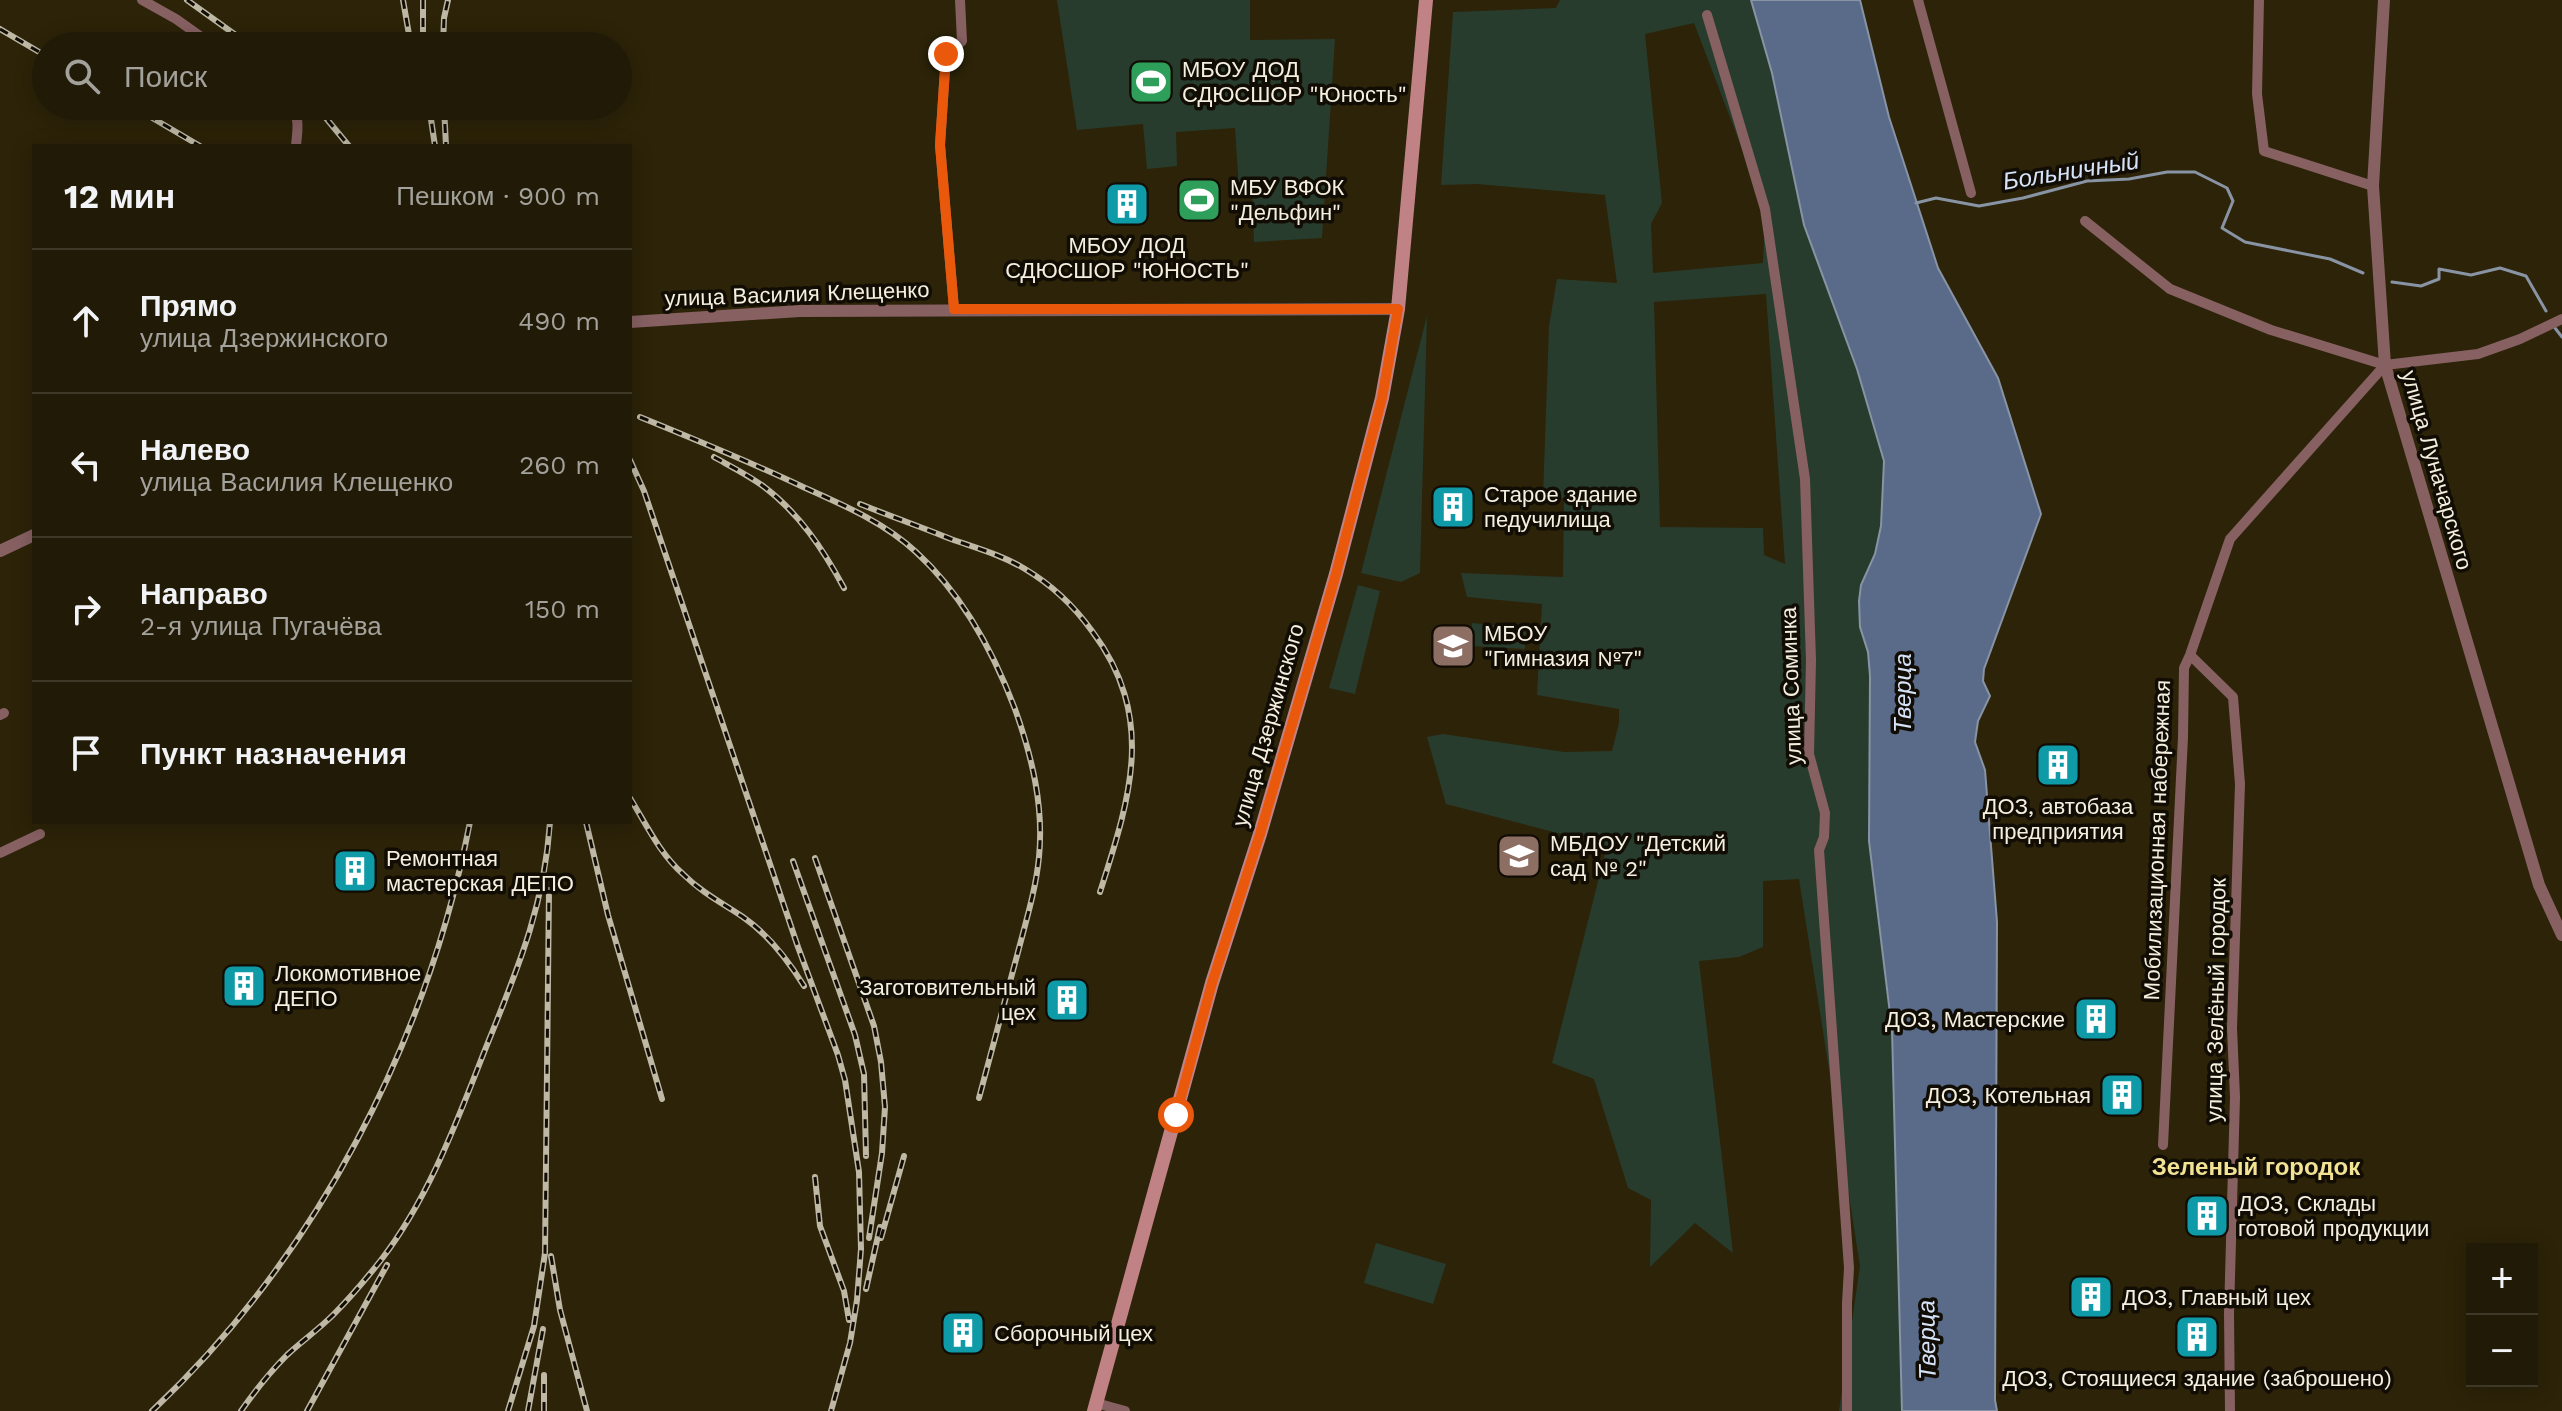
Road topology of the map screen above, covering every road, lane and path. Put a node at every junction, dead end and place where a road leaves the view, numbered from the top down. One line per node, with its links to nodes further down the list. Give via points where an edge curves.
1 (142, 0): 8 (street)
2 (960, 0): 14 (street, via 962,41 946,54 940,145)
3 (1426, 0): 15 (main road, улица Дзержинского)
4 (1918, 0): 12 (street)
5 (2259, 0): 11 (street, via 2257,94 2264,151)
6 (2384, 0): 11 (street, улица Луначарского)
7 (1707, 15): 28 (street, улица Соминка, via 1765,209 1805,479 1809,754 1825,813 1819,850 1849,1268)
8 (194, 32)
9 (297, 120): 10 (street)
10 (296, 144)
11 (2373, 186): 18 (street, улица Луначарского)
12 (1971, 193)
13 (2085, 221): 18 (street, via 2170,289 2271,330)
14 (954, 309): 15 (street, улица Василия Клещенко); 17 (street, улица Василия Клещенко, via 800,311)
15 (1398, 309): 26 (main road, улица Дзержинского, via 1382,398 1336,574 1212,983)
16 (2562, 319): 18 (street, via 2478,354)
17 (632, 322)
18 (2385, 365): 21 (street, Мобилизационная набережная, via 2230,539); 24 (street, улица Луначарского, via 2539,885)
19 (32, 536): 20 (street)
20 (0, 551)
21 (2190, 655): 25 (street, Мобилизационная набережная, via 2184,668); 29 (street, улица Зелёный городок, via 2233,697 2240,784 2232,1028)
22 (40, 834): 23 (street)
23 (0, 853)
24 (2562, 935)
25 (2163, 1145)
26 (1095, 1407): 27 (street)
27 (1125, 1411)
28 (1847, 1411)
29 (2230, 1411)

